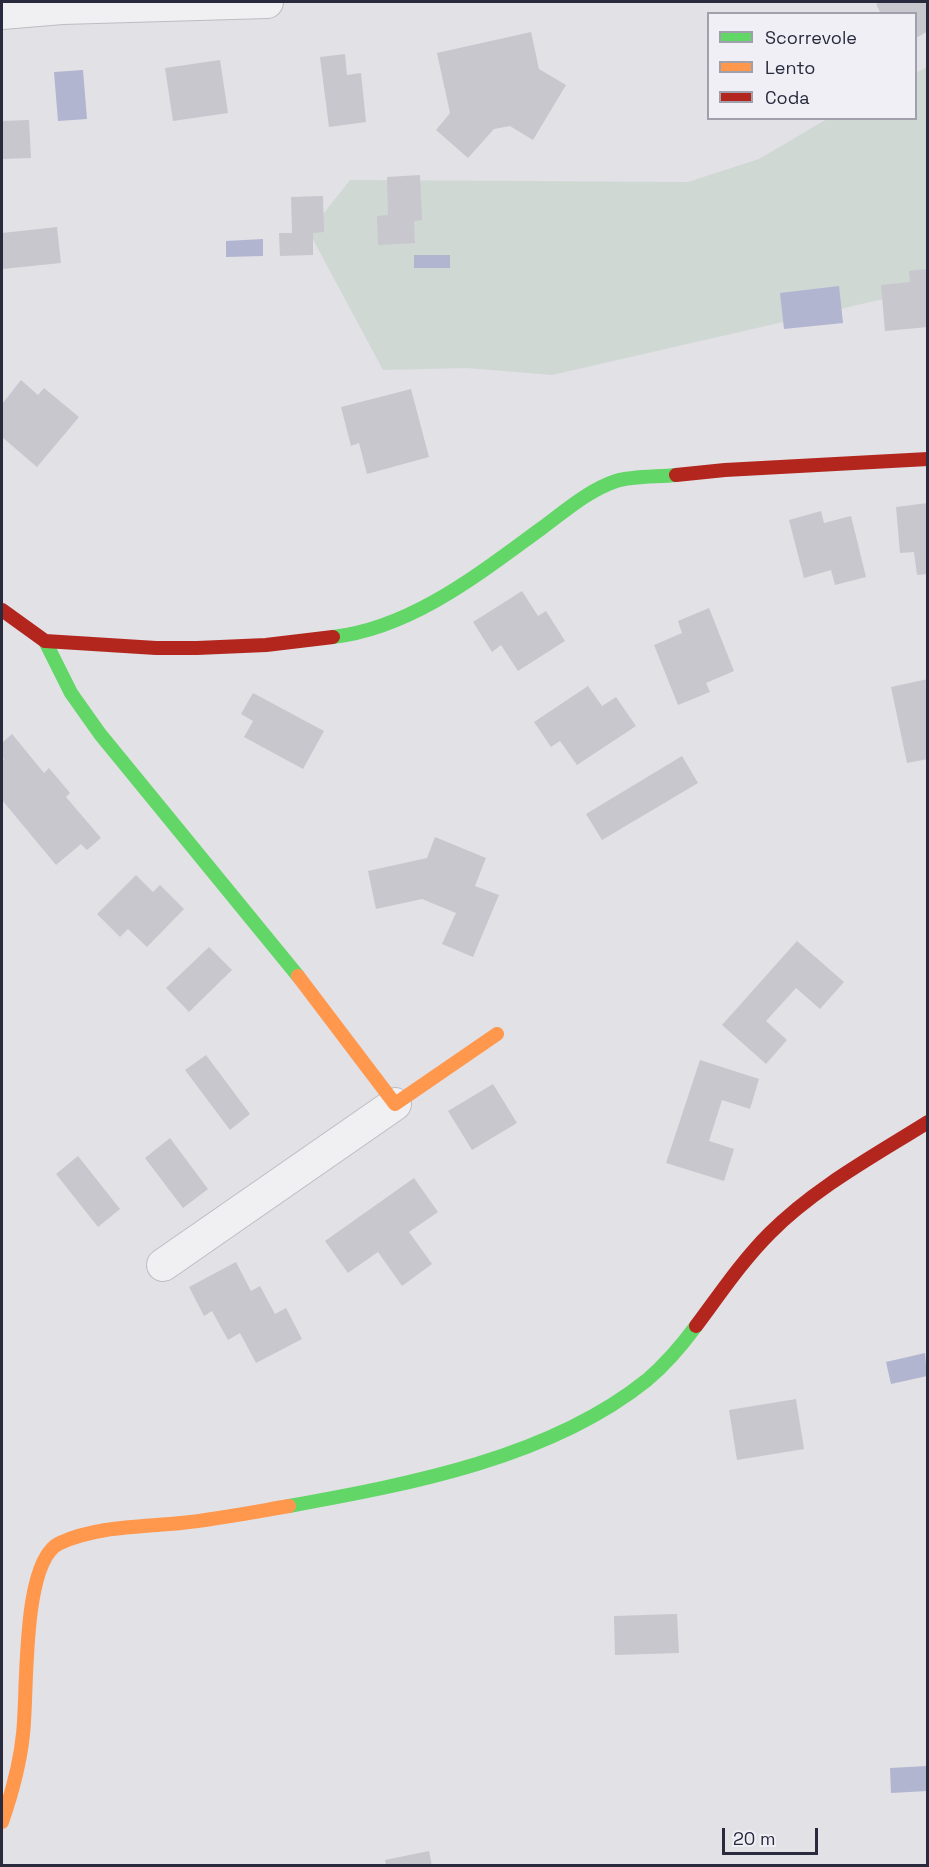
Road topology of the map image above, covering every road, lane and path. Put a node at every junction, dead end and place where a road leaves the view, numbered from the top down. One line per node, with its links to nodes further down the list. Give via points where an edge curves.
1 (267, 2): 2 (street)
2 (2, 13)
3 (927, 459): 5 (street, via 724,470 617,481 585,496 481,572 423,607 382,626 344,636 197,648)
4 (2, 610): 5 (street)
5 (45, 640): 7 (street, via 71,693 106,742 292,969)
6 (497, 1034): 7 (street)
7 (395, 1104): 9 (street)
8 (927, 1122): 10 (street, via 798,1208 759,1245 656,1372 629,1393 568,1428 500,1455 420,1478 276,1508 93,1533 52,1548 43,1559 35,1583 22,1747)
9 (163, 1265)
10 (2, 1822)

